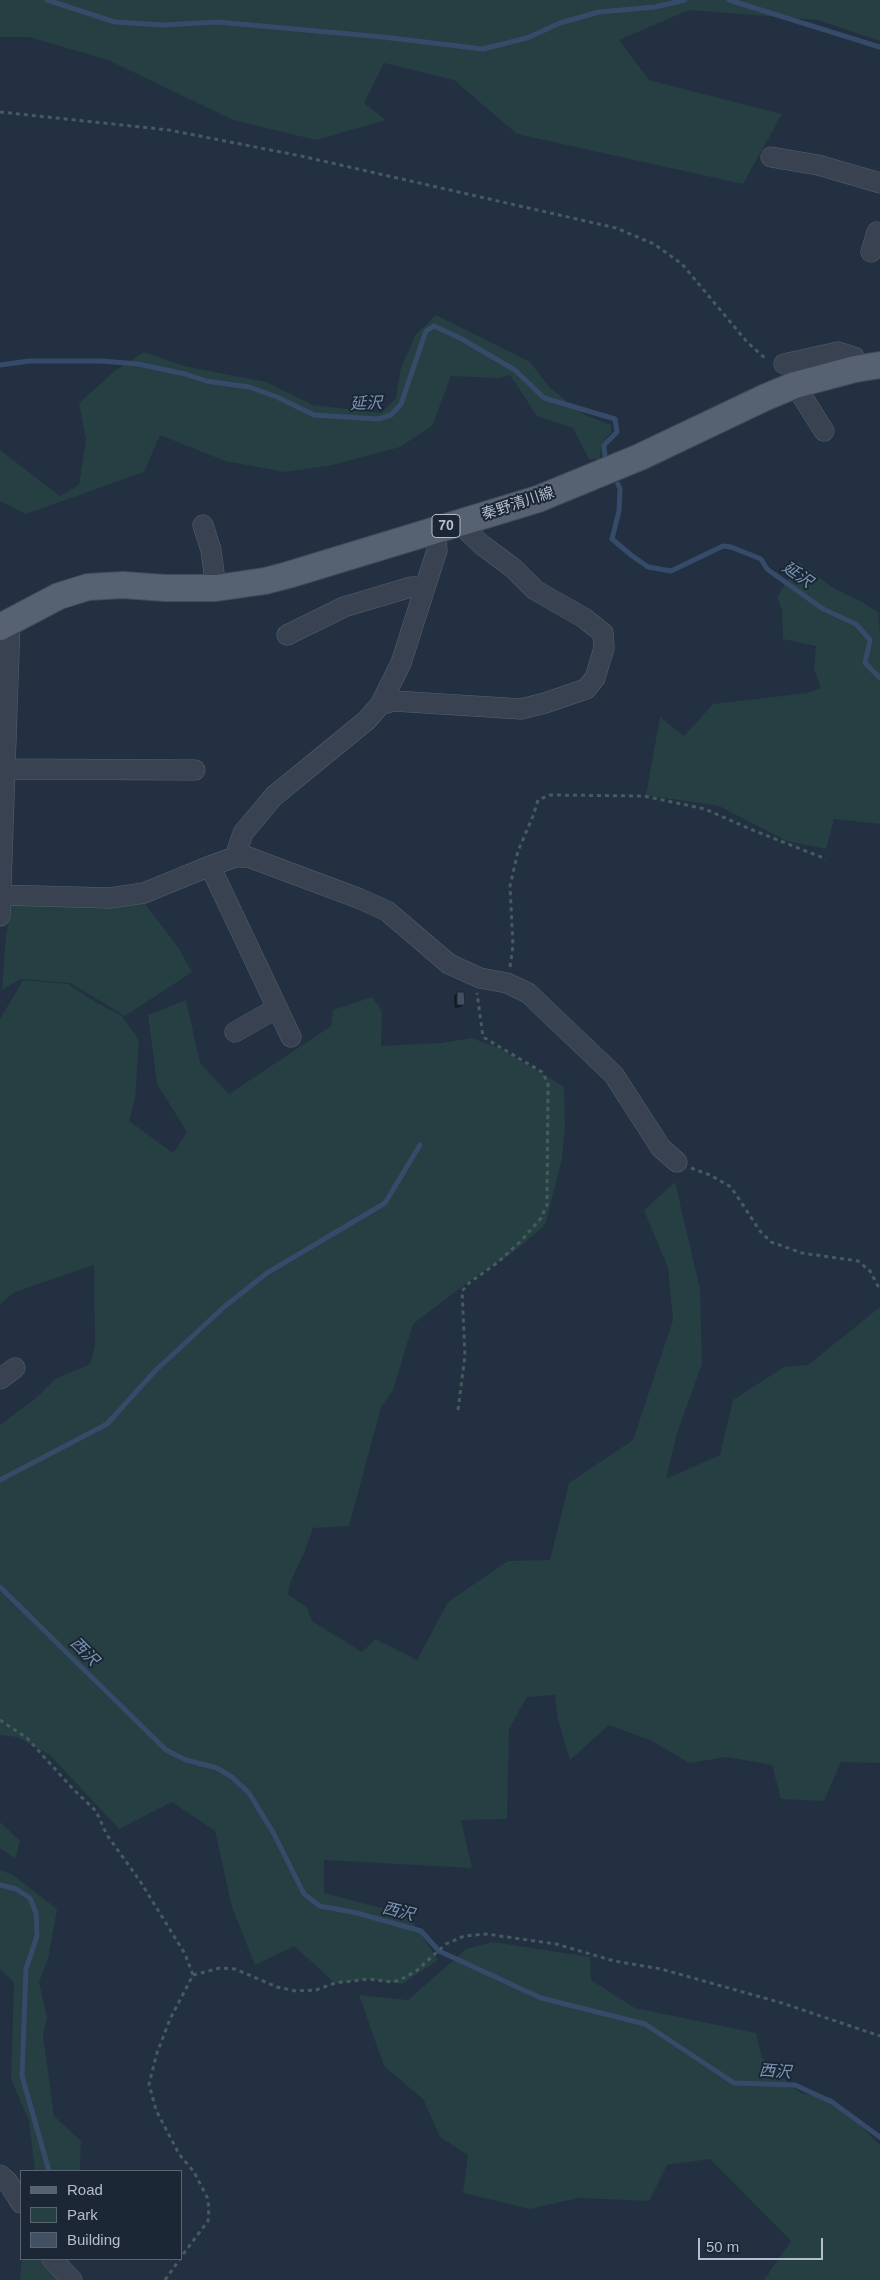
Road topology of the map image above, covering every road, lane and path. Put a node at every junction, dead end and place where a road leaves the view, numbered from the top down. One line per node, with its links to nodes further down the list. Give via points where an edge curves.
1 (0, 112): 7 (path, via 169,130 301,156 616,228 654,244 682,264 747,342)
2 (771, 156): 3 (street)
3 (880, 183)
4 (880, 233): 5 (street, via 877,232)
5 (872, 252)
6 (868, 367): 7 (main road, 秦野清川線 / 70)
7 (790, 375): 8 (street); 10 (main road, 秦野清川線 / 70, via 580,482 538,499)
8 (824, 431)
9 (203, 525): 12 (street, via 212,550)
10 (448, 526): 11 (street); 12 (main road, 秦野清川線 / 70, via 288,575); 15 (street, via 513,568 535,590 584,618 603,633 604,648 595,678 586,689 521,709 394,701)
11 (425, 587): 14 (street, via 411,587 344,606); 15 (street, via 401,663)
12 (216, 588): 13 (main road, 秦野清川線 / 70, via 105,584 60,596)
13 (5, 625): 17 (street)
14 (287, 635)
15 (380, 705): 18 (street, via 367,720 274,796 243,833)
16 (194, 770): 17 (street)
17 (4, 778): 21 (street)
18 (235, 858): 20 (street); 25 (street, via 248,857 387,911 449,964)
19 (826, 859): 26 (path, via 706,809 644,796 550,795 538,800 518,851 510,886 513,946)
20 (210, 866): 22 (street, via 144,893 110,898); 27 (street)
21 (1, 875): 22 (street)
22 (0, 895): 23 (street)
23 (0, 909): 24 (street)
24 (0, 916)
25 (480, 978): 26 (street); 32 (path, via 477,994 483,1037 542,1072 548,1083 547,1205 541,1218 521,1241 462,1291 465,1355)
26 (507, 983): 30 (street, via 528,993 614,1074 661,1148)
27 (277, 1008): 28 (street); 29 (street)
28 (235, 1032)
29 (291, 1037)
30 (676, 1162): 31 (path, via 731,1187 771,1242 802,1252 858,1261 870,1271)
31 (880, 1290)
32 (458, 1410)
33 (0, 1720): 34 (path, via 27,1738 96,1811 107,1835 185,1954)
34 (193, 1975): 35 (path, via 220,1968 235,1969 277,1987 296,1991 369,1979 392,1982 416,1971 446,1944 464,1936 486,1934 556,1944 614,1961 720,1984); 38 (path, via 170,2019 149,2084 156,2110 207,2197 208,2221)
35 (880, 2036)
36 (0, 2175): 37 (street)
37 (20, 2202)
38 (182, 2255)
39 (53, 2260): 41 (street)
40 (179, 2260): 42 (path)
41 (72, 2280)
42 (165, 2280)

